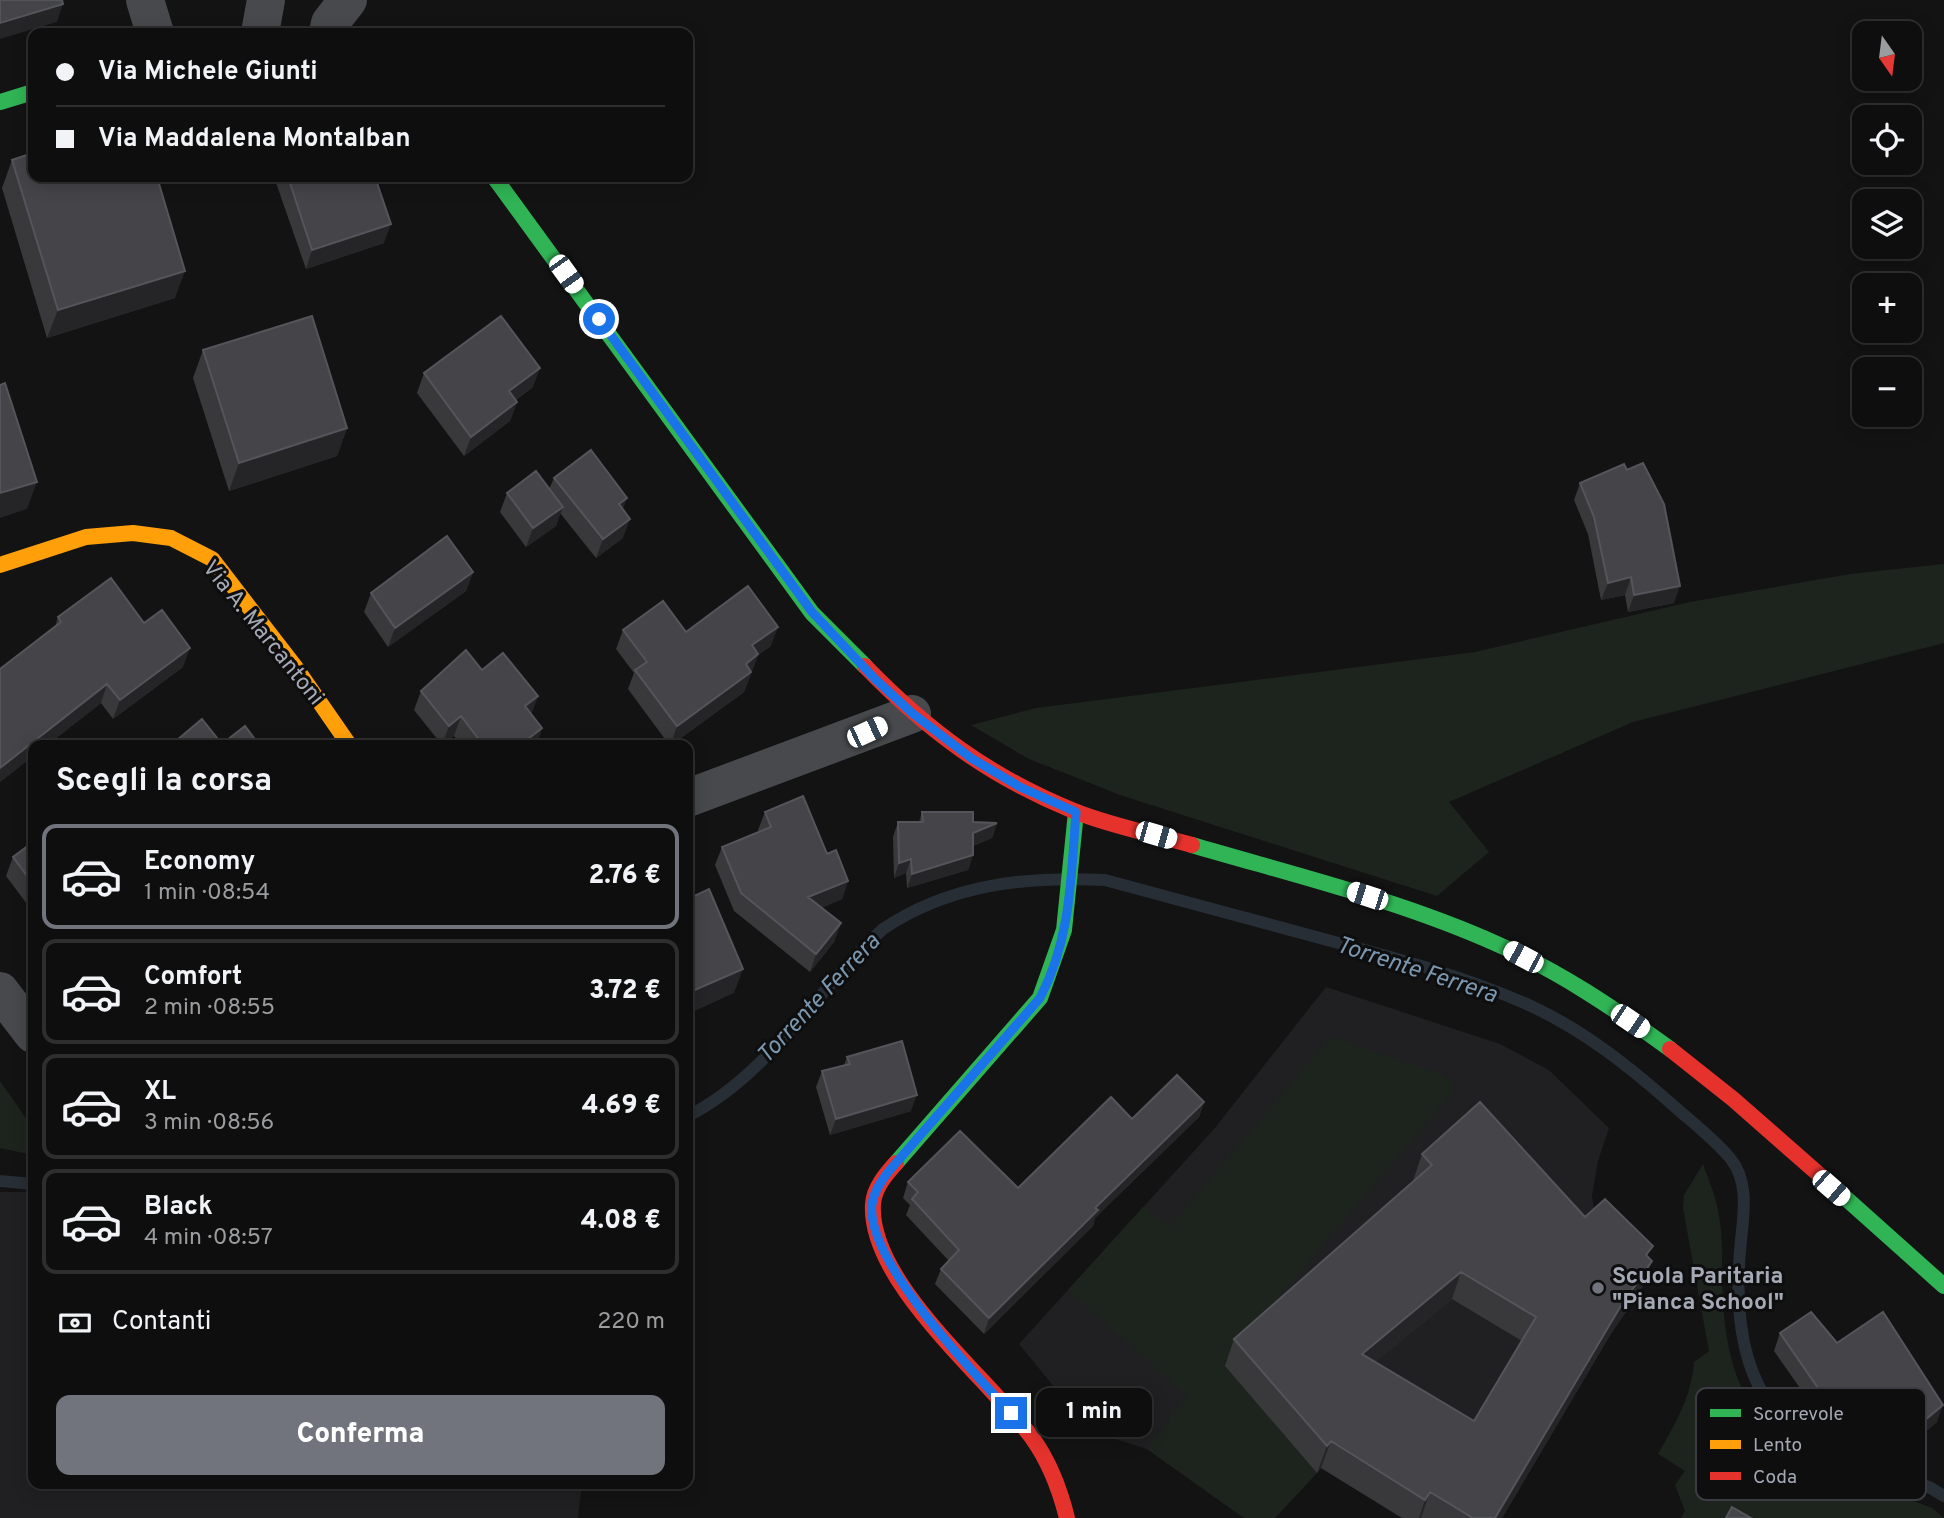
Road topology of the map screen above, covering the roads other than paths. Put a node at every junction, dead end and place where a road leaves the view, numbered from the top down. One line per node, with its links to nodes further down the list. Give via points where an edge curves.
1 (145, 0): 5 (street)
2 (266, 0): 6 (street)
3 (310, 0): 7 (street)
4 (348, 0): 8 (street)
5 (153, 28)
6 (261, 28)
7 (318, 28)
8 (329, 28)
9 (28, 94): 10 (street)
10 (0, 102)
11 (498, 182): 13 (street, via 812,612)
12 (0, 565): 14 (street, Via A. Marcantoni, via 86,537 133,533 171,538 212,559)
13 (912, 713): 15 (street); 16 (street, via 971,758)
14 (346, 740)
15 (693, 796)
16 (1076, 812): 19 (street, via 1439,919 1586,991 1724,1093); 20 (street, via 1065,936 1055,970 1040,998 889,1171 872,1206 879,1241 902,1283 1029,1432 1055,1480)
17 (0, 990): 18 (street)
18 (28, 1027)
19 (1944, 1286)
20 (1067, 1518)

